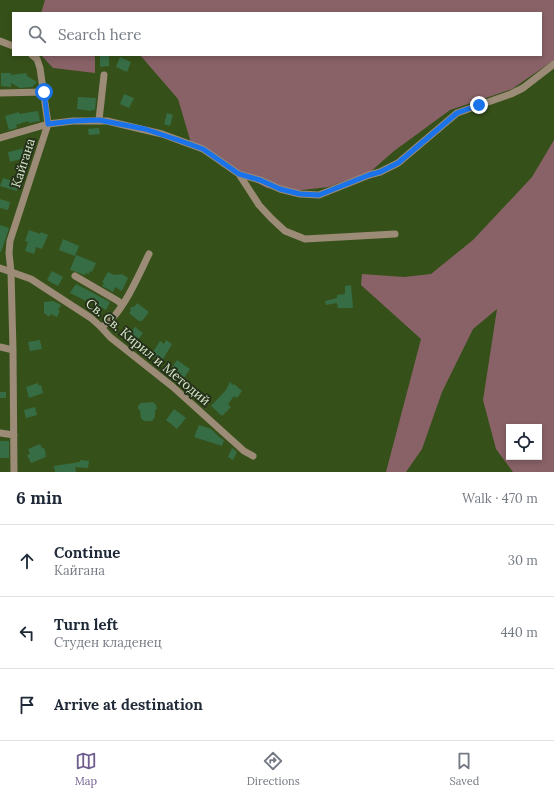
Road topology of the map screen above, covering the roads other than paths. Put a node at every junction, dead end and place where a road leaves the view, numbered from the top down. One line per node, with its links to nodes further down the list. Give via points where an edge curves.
1 (0, 41): 2 (street)
2 (12, 46)
3 (33, 56): 6 (street, Кайгана, via 40,68)
4 (554, 64): 11 (street, via 511,94 457,113 398,163 319,195 280,189)
5 (104, 75): 8 (street)
6 (44, 92): 7 (street); 9 (street, Кайгана)
7 (0, 93)
8 (99, 120): 9 (street); 11 (street, via 145,129 203,149)
9 (48, 124): 10 (street); 15 (street, Кайгана, via 10,241)
10 (0, 138)
11 (239, 174): 12 (street, via 258,205 271,218 285,231 305,239)
12 (395, 234)
13 (149, 254): 17 (street)
14 (0, 268): 15 (street, Св. Св. Кирил и Методий)
15 (11, 272): 18 (street, Св. Св. Кирил и Методий, via 31,279); 20 (street, Кайгана)
16 (75, 276): 17 (street)
17 (122, 305): 18 (street, via 112,321)
18 (102, 327): 23 (street, Св. Св. Кирил и Методий, via 110,338 173,387 244,451)
19 (0, 347): 20 (street)
20 (13, 350): 22 (street, Кайгана)
21 (0, 433): 22 (street)
22 (14, 435): 24 (street, Кайгана)
23 (253, 456)
24 (14, 472)

